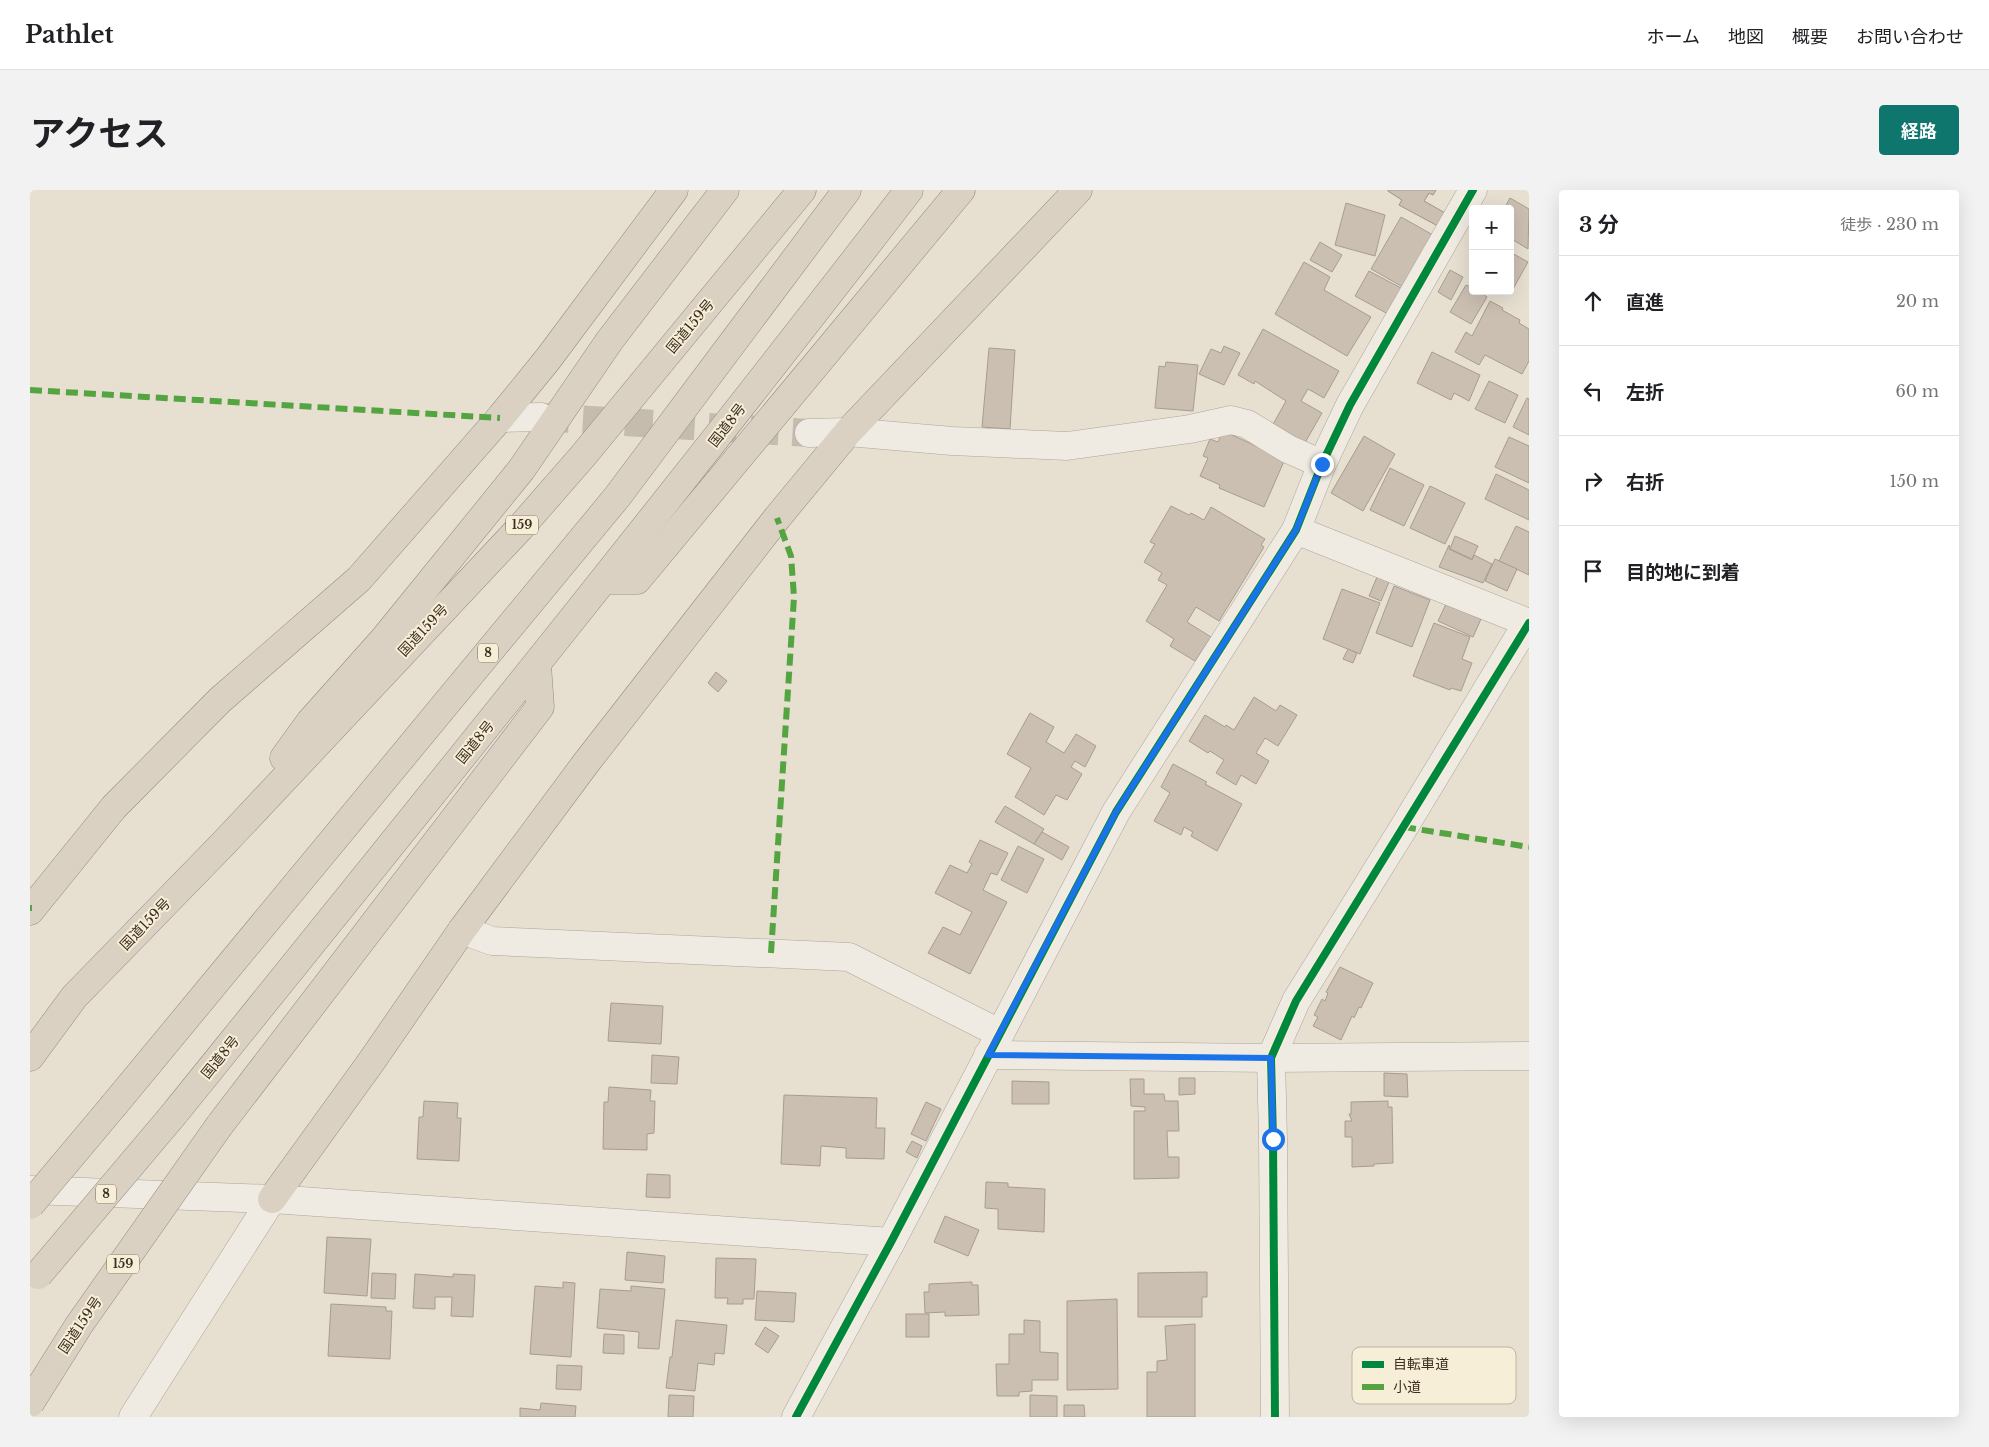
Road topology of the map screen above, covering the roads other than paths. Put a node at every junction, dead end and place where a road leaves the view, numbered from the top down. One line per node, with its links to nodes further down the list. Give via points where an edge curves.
1 (674, 190): 10 (highway)
2 (725, 190): 18 (highway, via 610,340 521,470 384,640 310,722)
3 (802, 190): 18 (highway, 国道159号 / 159, via 520,528)
4 (848, 190): 27 (highway, 8, bridge, via 616,497)
5 (909, 190): 15 (highway, 国道8号 / 8)
6 (961, 190): 15 (highway, via 637,580)
7 (1078, 190): 11 (highway)
8 (1473, 190): 13 (street, via 1350,404)
9 (541, 417): 10 (street)
10 (500, 418): 19 (highway, via 359,579 220,700 114,807)
11 (848, 432): 12 (street); 13 (street, via 1067,446 1231,420 1247,424 1288,449); 20 (highway, via 702,612)
12 (809, 433)
13 (1322, 464): 14 (street)
14 (1296, 530): 16 (street); 21 (street, via 1116,812)
15 (604, 580): 17 (highway, 国道8号 / 8)
16 (1529, 622): 24 (street, via 1296,1001)
17 (537, 665): 29 (highway, 国道8号 / 8, bridge, via 174,1114); 30 (highway, 国道159号 / 159, bridge, via 540,707 219,1126 79,1325)
18 (224, 843): 23 (highway, 国道159号 / 159, via 74,997)
19 (30, 911)
20 (462, 930): 21 (street, via 492,940 849,957); 26 (highway)
21 (994, 1044): 24 (street); 28 (street)
22 (1529, 1056): 24 (street)
23 (30, 1058)
24 (1271, 1058): 33 (street)
25 (30, 1190): 26 (street)
26 (272, 1199): 28 (street); 31 (street)
27 (30, 1205)
28 (891, 1242): 32 (street)
29 (34, 1280)
30 (30, 1403)
31 (133, 1417)
32 (796, 1417)
33 (1275, 1417)

